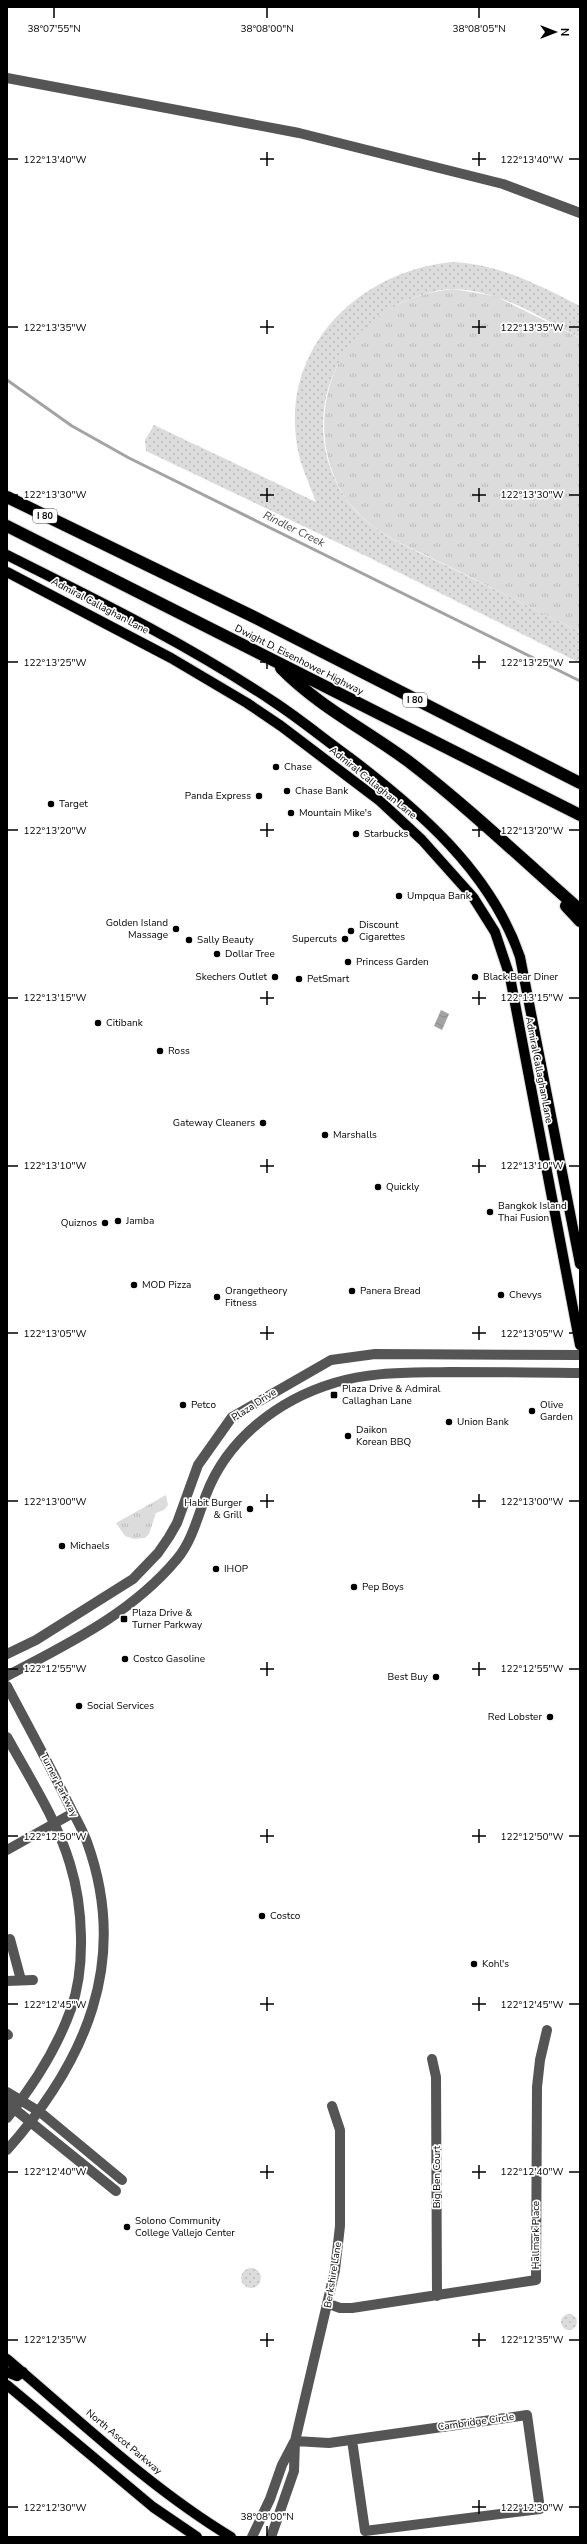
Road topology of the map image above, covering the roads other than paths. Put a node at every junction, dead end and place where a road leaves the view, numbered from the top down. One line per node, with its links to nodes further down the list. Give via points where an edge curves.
1 (7, 78): 2 (street, via 299,133 503,184)
2 (580, 213)
3 (7, 497): 8 (highway, Dwight D. Eisenhower Highway / I 80, via 252,616)
4 (7, 526): 7 (highway, Dwight D. Eisenhower Highway / I 80)
5 (7, 555): 13 (main road, Admiral Callaghan Lane, via 185,647 273,701 404,801 476,875 502,912 520,957)
6 (7, 572): 14 (main road, Admiral Callaghan Lane, via 182,664 265,714 394,812 473,897 494,932 510,977)
7 (274, 660): 9 (highway, Dwight D. Eisenhower Highway / I 80); 10 (highway, via 300,687 425,775)
8 (580, 783)
9 (580, 815)
10 (520, 858): 11 (highway); 12 (highway)
11 (580, 910)
12 (580, 921)
13 (580, 1264)
14 (580, 1345)
15 (580, 1355): 17 (street, Plaza Drive, via 375,1354 331,1360 232,1417 198,1464 177,1523 169,1537 158,1553 133,1579 43,1636)
16 (580, 1373): 18 (street, Plaza Drive, via 370,1374 333,1383 292,1400 238,1440 216,1474 198,1520 179,1557 163,1574 125,1609 84,1636)
17 (7, 1654)
18 (7, 1676)
19 (7, 1686): 21 (street, Turner Parkway)
20 (7, 1737): 22 (street)
21 (73, 1813): 22 (street); 33 (street, Turner Parkway, via 87,1842 101,1903 101,1975 91,2016 74,2055)
22 (53, 1824): 23 (street); 31 (street, via 70,1864 76,1889 80,1926 77,1985 72,2008 56,2041)
23 (7, 1850)
24 (10, 1939): 25 (street)
25 (21, 1980): 26 (street); 27 (street)
26 (33, 1980)
27 (7, 1981)
28 (547, 2030): 39 (street, Hallmark Place, via 537,2087 536,2280)
29 (432, 2059): 39 (street, Big Ben Court, via 436,2077)
30 (7, 2092): 31 (street)
31 (14, 2104): 33 (street); 34 (street); 35 (street)
32 (332, 2106): 40 (street, Berkshire Lane, via 340,2130 340,2226)
33 (40, 2112): 35 (street, Turner Parkway); 37 (street)
34 (7, 2118)
35 (31, 2123): 36 (street, Turner Parkway); 38 (street)
36 (7, 2150)
37 (122, 2180)
38 (116, 2191)
39 (437, 2296): 40 (street, Hallmark Place, via 352,2308 340,2308)
40 (329, 2304): 46 (street, Berkshire Lane)
41 (7, 2359): 43 (main road, North Ascot Parkway)
42 (7, 2372): 43 (main road, via 17,2376)
43 (23, 2372): 50 (main road, North Ascot Parkway, via 140,2471 201,2519)
44 (7, 2385): 49 (main road, via 153,2508)
45 (352, 2440): 45 (street, Cambridge Circle, via 365,2531 540,2509 527,2415); 46 (street, Cambridge Circle, via 329,2443)
46 (295, 2441): 47 (street, Berkshire Lane, via 282,2465); 48 (street, Berkshire Lane, via 294,2471)
47 (267, 2506): 48 (street, via 278,2505); 51 (street, Berkshire Lane)
48 (281, 2511): 52 (street, Berkshire Lane)
49 (197, 2537)
50 (231, 2537)
51 (252, 2537)
52 (271, 2537)

